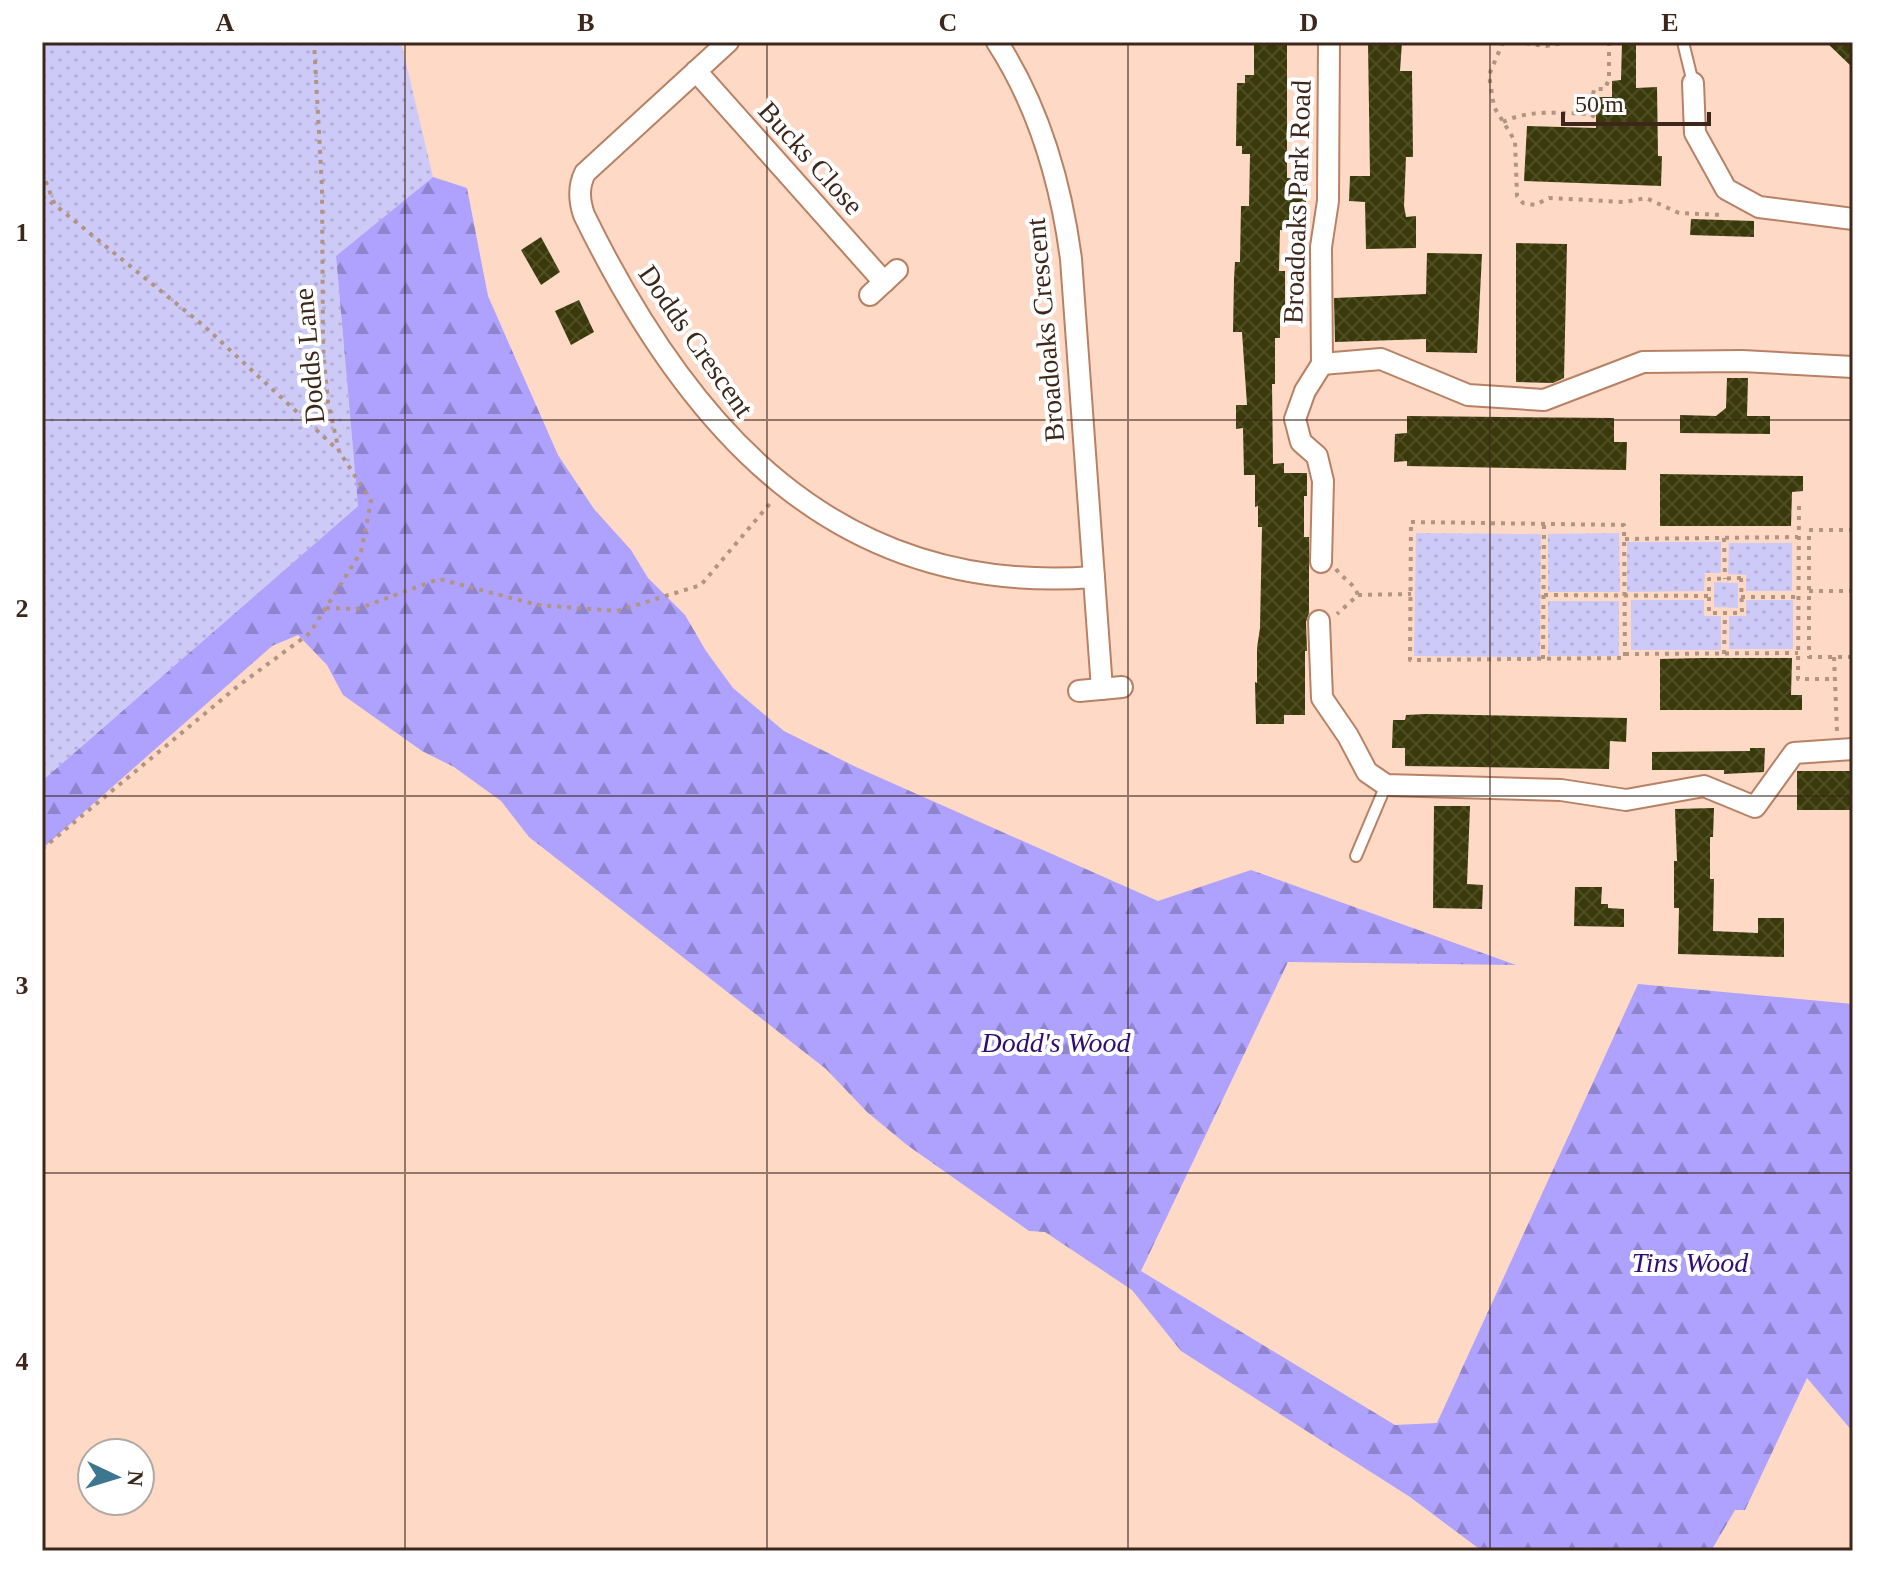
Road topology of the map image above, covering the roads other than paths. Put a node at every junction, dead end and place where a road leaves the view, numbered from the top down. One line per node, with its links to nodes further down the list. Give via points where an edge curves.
1 (728, 42): 5 (street, Dodds Crescent)
2 (997, 42): 12 (street, Broadoaks Crescent, via 1035,117 1066,222)
3 (1329, 42): 9 (street, Broadoaks Park Road)
4 (1683, 42): 6 (lane)
5 (696, 71): 8 (street, Bucks Close); 12 (street, Dodds Crescent, via 581,181 580,203 605,259 679,376 737,447 839,523 895,550 978,574)
6 (1693, 83): 7 (street, via 1695,133 1726,189 1759,207)
7 (1853, 219)
8 (884, 282)
9 (1322, 364): 10 (street, Broadoaks Park Road, via 1381,359 1468,395 1544,400 1643,362); 11 (street, Broadoaks Park Road, via 1295,419 1301,442 1317,456 1323,481)
10 (1853, 367)
11 (1321, 556)
12 (1094, 577): 14 (street, Broadoaks Crescent, via 1112,688)
13 (1320, 630): 16 (street, via 1322,698 1367,772)
14 (1079, 691)
15 (1845, 749): 16 (street, via 1794,753 1755,807 1704,786 1626,800 1561,790)
16 (1386, 785): 17 (lane)
17 (1356, 856)

